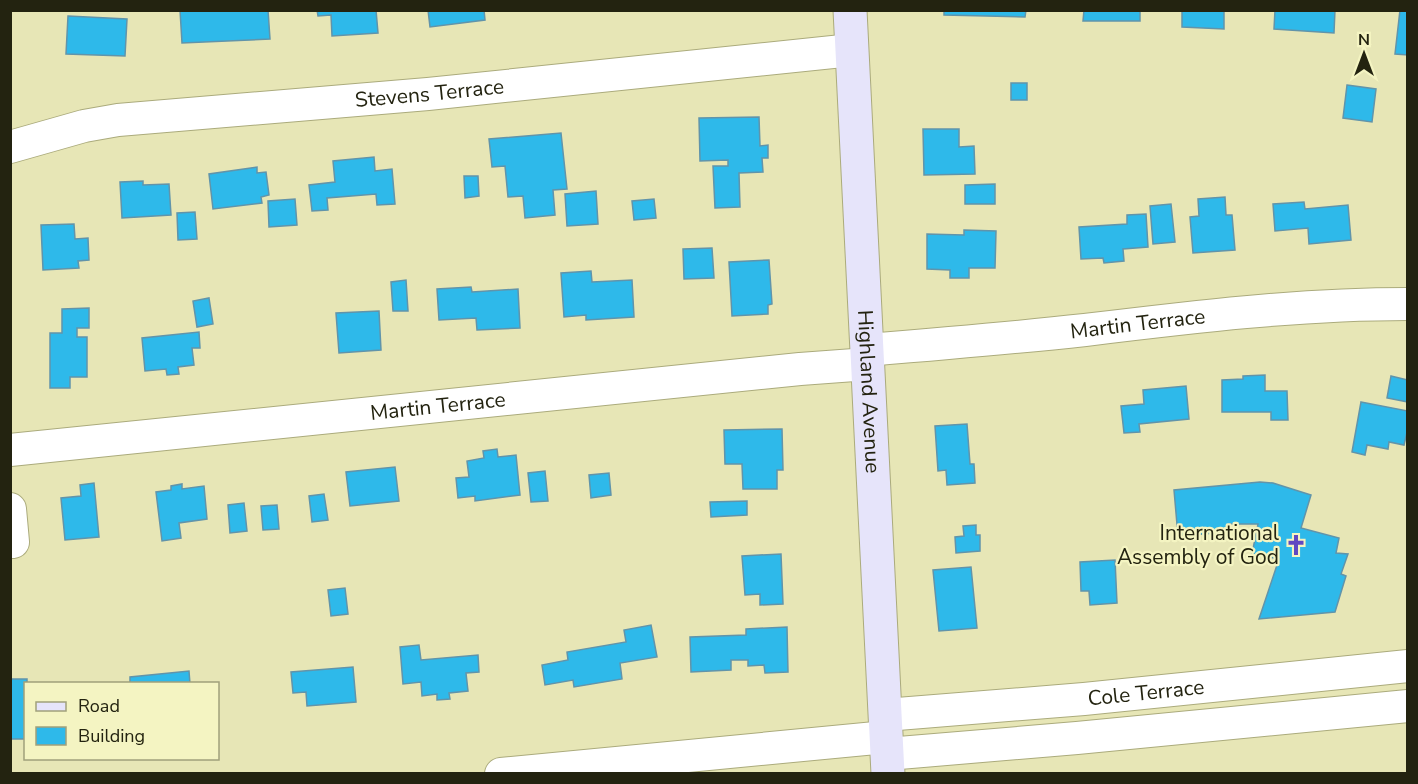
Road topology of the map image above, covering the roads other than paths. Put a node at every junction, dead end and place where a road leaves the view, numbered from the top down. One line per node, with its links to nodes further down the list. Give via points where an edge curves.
1 (850, 10): 2 (street, Highland Avenue)
2 (852, 50): 3 (street, Stevens Terrace, via 428,94 118,120); 5 (street, Highland Avenue)
3 (10, 147)
4 (1407, 304): 5 (street, Martin Terrace, via 1273,309)
5 (867, 357): 6 (street, Martin Terrace, via 800,369); 11 (street, Highland Avenue)
6 (10, 450)
7 (10, 509): 8 (street)
8 (13, 542)
9 (1407, 666): 11 (street, Cole Terrace, via 1094,698)
10 (1407, 706): 11 (street, Cole Terrace, via 1077,738)
11 (886, 745): 12 (street, Cole Terrace)
12 (501, 774)

